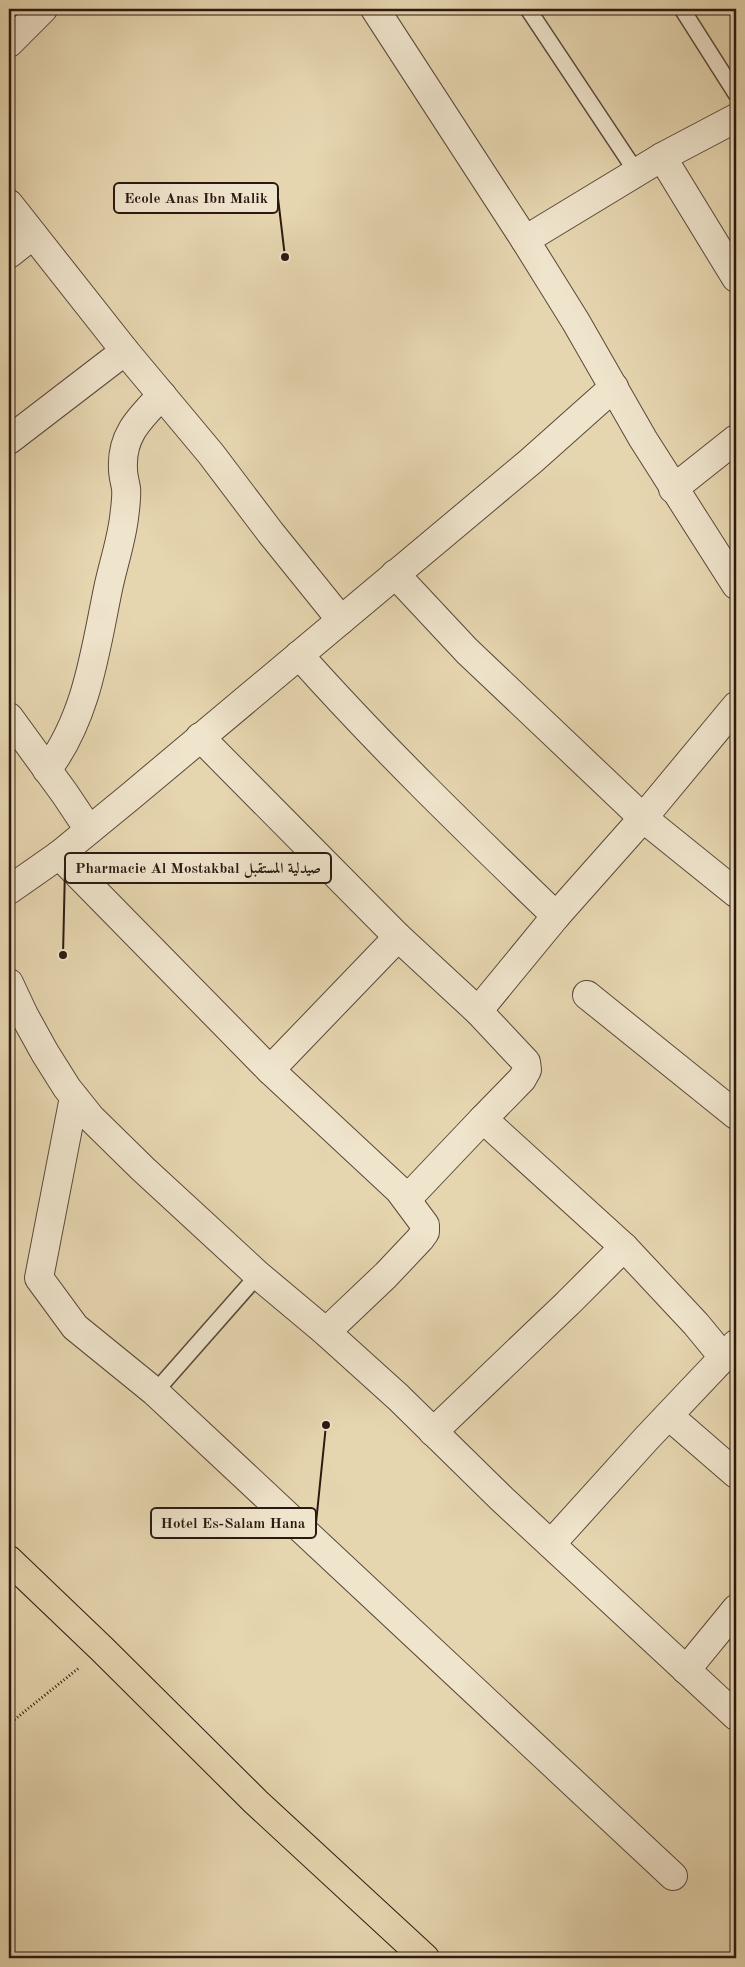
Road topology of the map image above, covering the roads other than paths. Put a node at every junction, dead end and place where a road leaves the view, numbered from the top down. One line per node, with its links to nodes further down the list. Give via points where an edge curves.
1 (43, 9): 5 (street)
2 (375, 9): 12 (street)
3 (528, 9): 9 (lane)
4 (682, 9): 6 (lane)
5 (9, 43)
6 (736, 94)
7 (736, 118): 8 (street)
8 (662, 157): 9 (street); 14 (street)
9 (636, 173): 12 (street)
10 (9, 204): 11 (street)
11 (32, 235): 13 (street); 15 (street)
12 (525, 240): 16 (street)
13 (9, 254)
14 (736, 278)
15 (125, 351): 17 (street); 19 (street)
16 (614, 387): 20 (street); 21 (street)
17 (162, 396): 23 (street); 28 (street, via 135,424 123,452 124,519 88,686 71,733)
18 (736, 439): 20 (street)
19 (9, 440)
20 (673, 489): 22 (street)
21 (394, 574): 23 (street); 29 (street, via 467,651)
22 (736, 585)
23 (340, 620): 24 (street)
24 (299, 655): 27 (street); 34 (street, via 436,799)
25 (736, 706): 29 (street)
26 (9, 718): 28 (street)
27 (200, 737): 30 (street); 35 (street)
28 (47, 770): 30 (street)
29 (644, 818): 33 (street); 34 (street)
30 (89, 830): 31 (street)
31 (59, 855): 32 (street); 39 (street)
32 (9, 890)
33 (736, 892)
34 (556, 916): 38 (street)
35 (398, 937): 38 (street); 39 (street)
36 (9, 983): 40 (street, via 45,1053)
37 (587, 995): 41 (street)
38 (478, 1012): 42 (street, via 526,1062 527,1070)
39 (270, 1070): 43 (street)
40 (74, 1097): 45 (street, via 143,1169); 48 (street, via 39,1278 75,1327)
41 (736, 1115)
42 (483, 1119): 43 (street); 44 (street)
43 (407, 1199): 46 (street, via 425,1232 386,1275)
44 (624, 1247): 47 (street, via 696,1324); 50 (street)
45 (258, 1275): 46 (street); 48 (lane)
46 (326, 1332): 50 (street)
47 (730, 1351): 49 (street)
48 (156, 1392): 57 (street)
49 (669, 1416): 51 (street); 52 (street)
50 (433, 1432): 52 (street)
51 (736, 1474)
52 (551, 1544): 55 (street)
53 (9, 1560): 58 (main road, via 256,1802)
54 (736, 1609): 55 (street)
55 (686, 1670): 56 (street)
56 (736, 1716)
57 (672, 1876)
58 (425, 1958)

